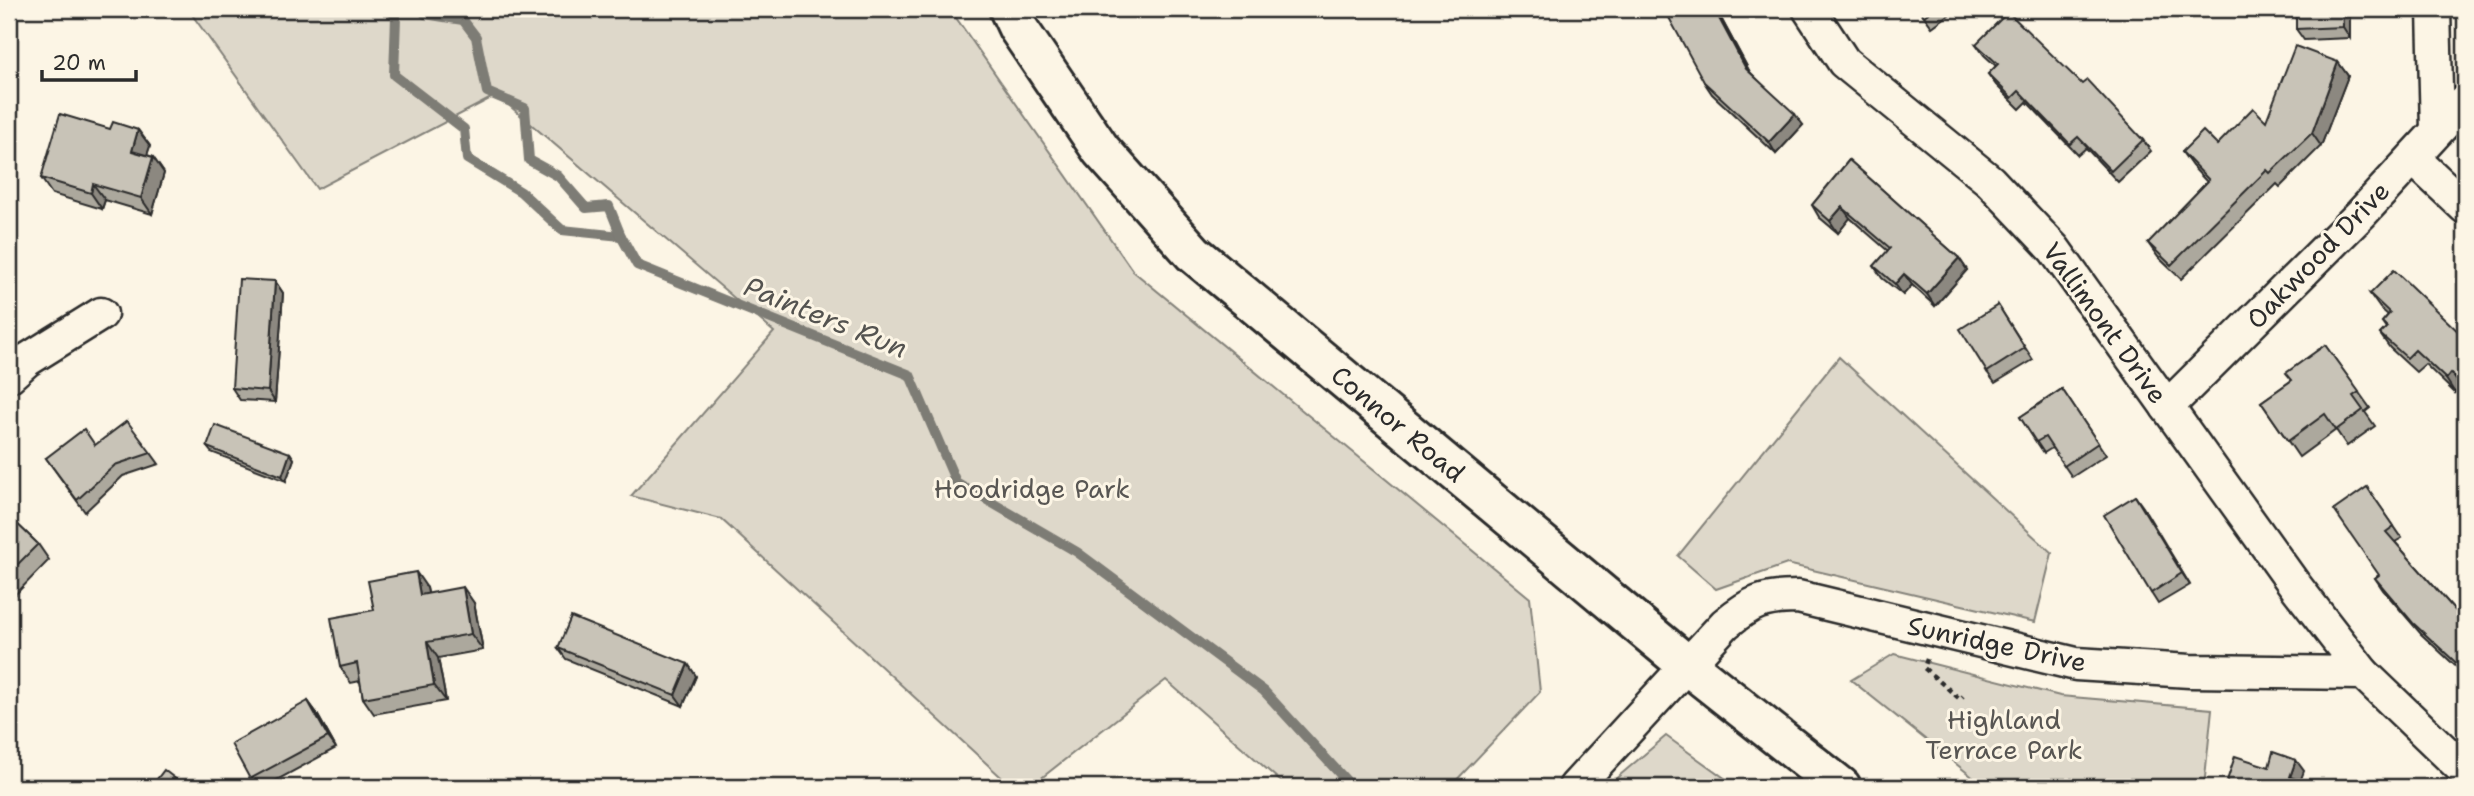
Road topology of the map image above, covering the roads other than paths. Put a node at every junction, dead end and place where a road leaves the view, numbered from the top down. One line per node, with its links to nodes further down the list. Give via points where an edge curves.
1 (1009, 9): 11 (main road, Connor Road, via 1101,150 1193,253)
2 (1810, 9): 10 (street, Vallimont Drive, via 1844,62 1990,181 2054,249)
3 (2434, 9): 5 (street)
4 (2465, 101): 5 (street, Oakwood Drive)
5 (2437, 130): 6 (street, Oakwood Drive)
6 (2413, 158): 7 (street); 10 (street, Oakwood Drive)
7 (2465, 207)
8 (101, 314): 9 (street)
9 (9, 376)
10 (2168, 407): 12 (street, Vallimont Drive)
11 (1687, 665): 12 (street, Sunridge Drive, via 1744,608 1769,597 1798,597 2076,664); 14 (street, Sunridge Drive); 15 (main road, Connor Road)
12 (2363, 673): 13 (street)
13 (2465, 771)
14 (1575, 787)
15 (1841, 787)

